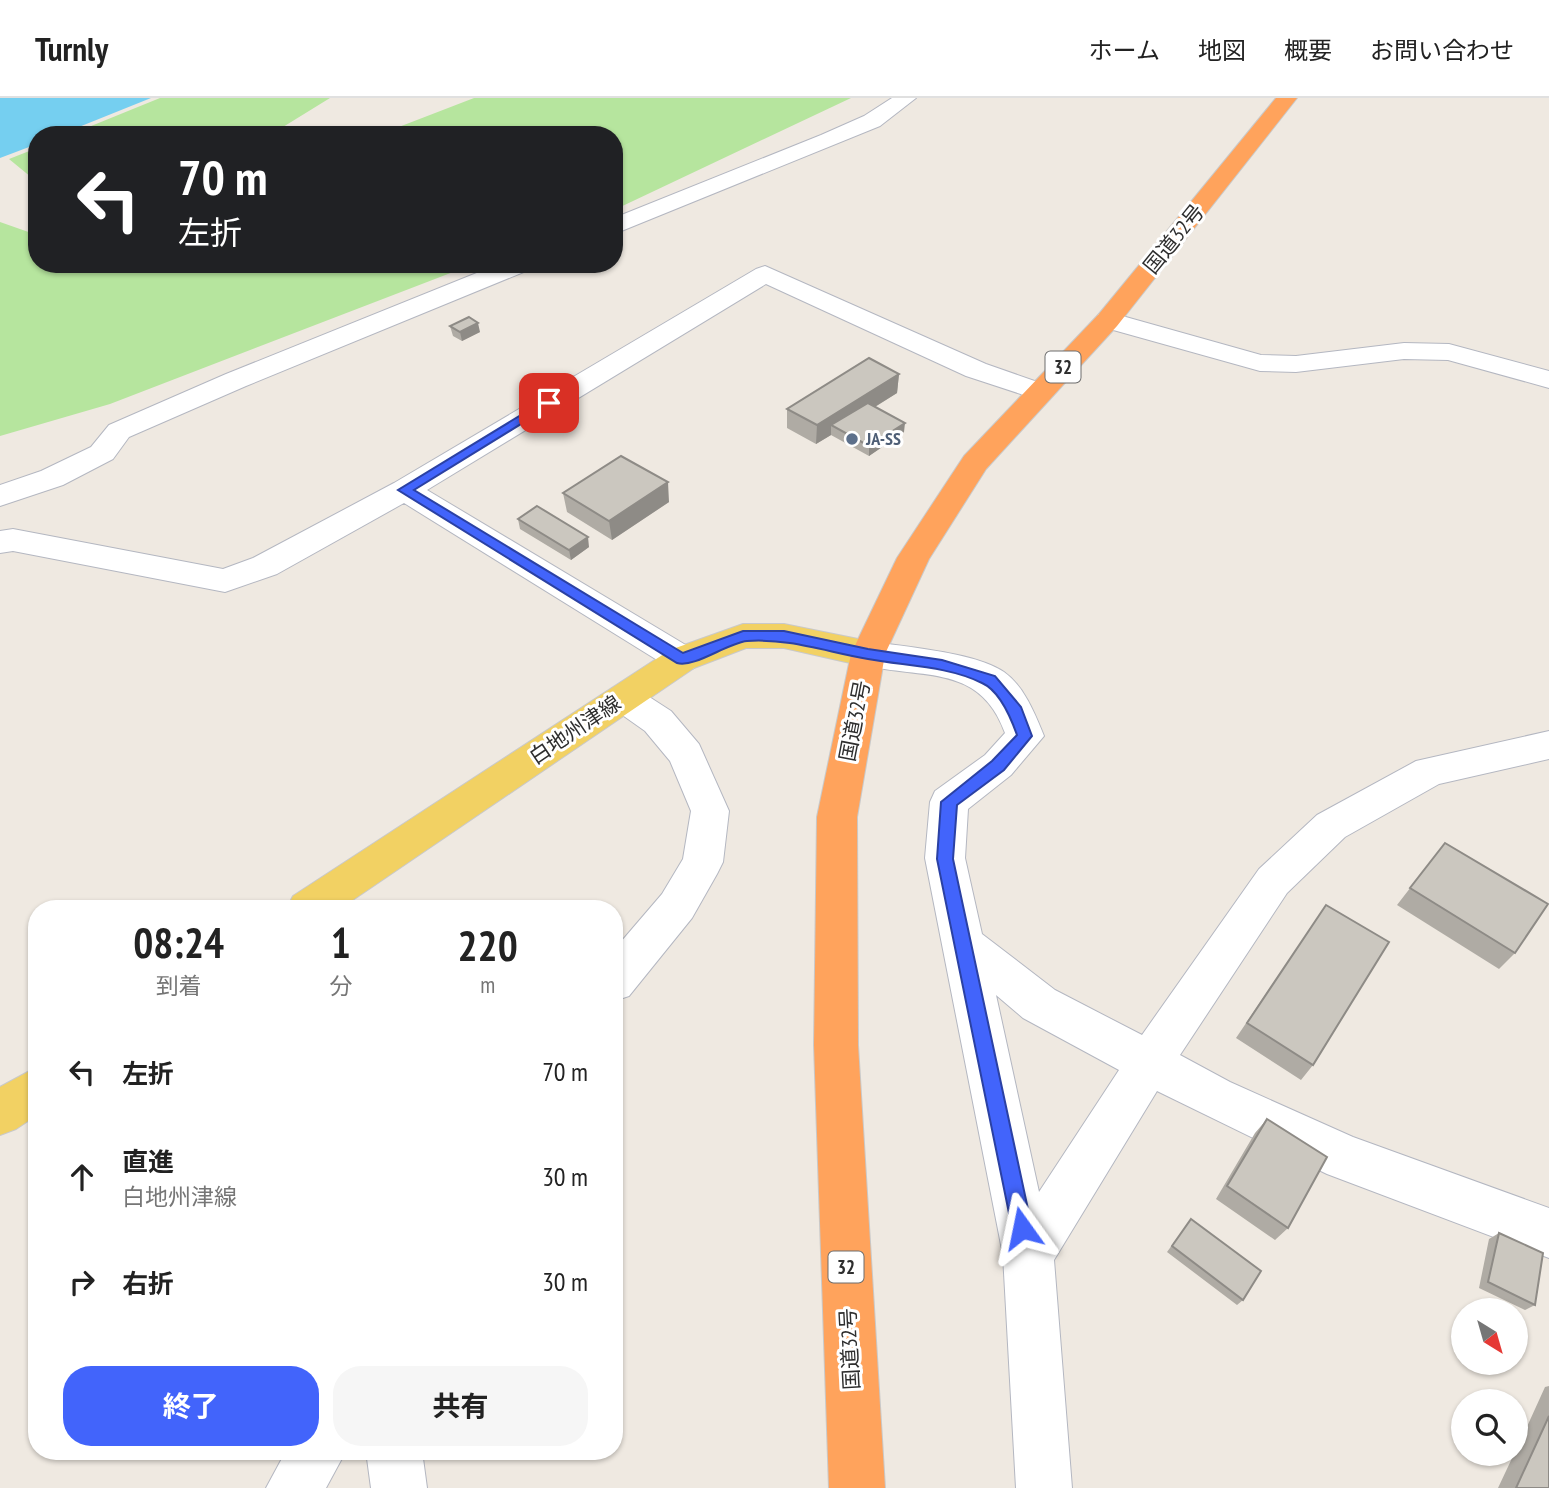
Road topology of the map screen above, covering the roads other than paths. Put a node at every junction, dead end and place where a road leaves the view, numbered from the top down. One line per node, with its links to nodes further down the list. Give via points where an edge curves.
1 (906, 98): 3 (street, via 872,121 830,140)
2 (1287, 98): 5 (highway, 国道32号 / 32)
3 (623, 223)
4 (500, 273): 9 (street, via 119,431 102,453 52,478)
5 (1108, 320): 6 (street, via 1260,363 1296,364 1404,351 1449,352); 7 (highway, 国道32号 / 32)
6 (1549, 380)
7 (1038, 392): 8 (street, via 976,370 765,274); 11 (highway, 国道32号 / 32, via 975,463 920,547)
8 (405, 490): 10 (street, via 265,566 225,581 13,540); 12 (street)
9 (0, 496)
10 (0, 542)
11 (868, 654): 12 (main road, 白地州津線, via 784,636 743,636); 16 (street, via 942,665 990,680 1016,710 1025,736 998,765 949,802 945,859); 27 (highway, 国道32号 / 32, via 837,817 836,1045)
12 (682, 659): 13 (main road, 白地州津線)
13 (624, 698): 15 (main road, 白地州津線); 17 (street, via 658,721 686,754 709,811 703,862 677,906)
14 (1549, 745): 18 (street, via 1429,771 1331,826 1273,881)
15 (320, 900)
16 (962, 943): 18 (street, via 1039,1004); 22 (street)
17 (623, 971)
18 (1149, 1063): 21 (street, via 1344,1157); 22 (street)
19 (28, 1094): 20 (main road)
20 (0, 1113)
21 (1549, 1233)
22 (1028, 1255): 28 (street)
23 (312, 1460): 25 (street)
24 (395, 1460): 26 (street)
25 (294, 1488)
26 (398, 1488)
27 (857, 1488)
28 (1044, 1488)

